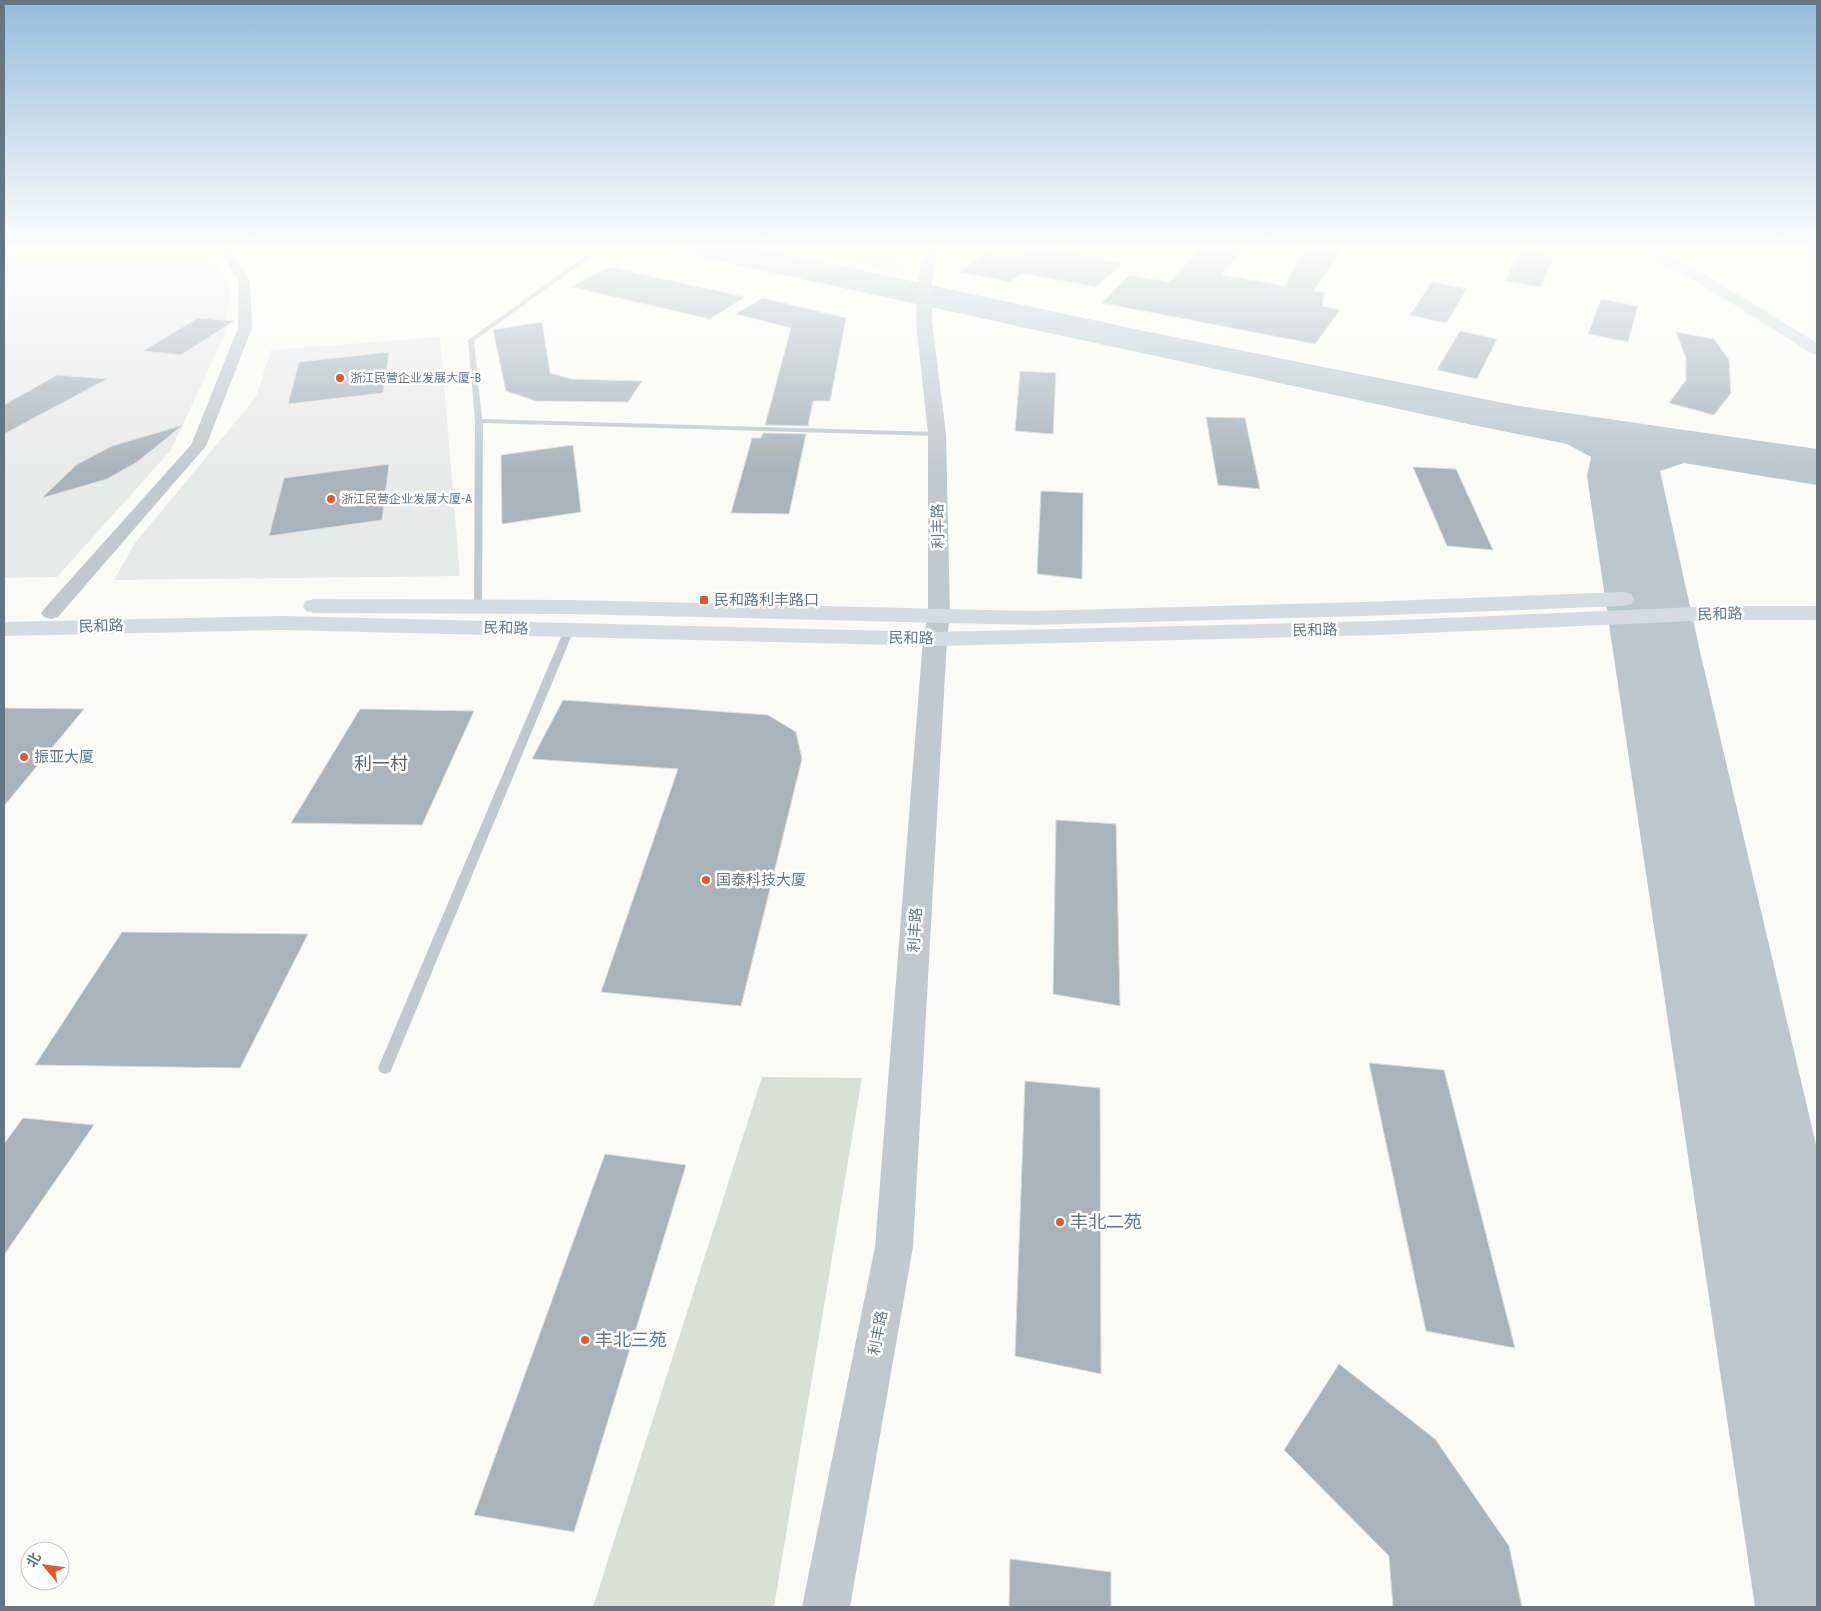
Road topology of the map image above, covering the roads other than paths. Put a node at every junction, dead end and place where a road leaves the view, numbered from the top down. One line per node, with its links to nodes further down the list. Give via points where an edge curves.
1 (245, 323): 14 (street, via 198,446)
2 (495, 323): 8 (lane, via 472,340)
3 (924, 323): 9 (street, 利丰路)
4 (1774, 323): 7 (main road)
5 (1790, 323): 6 (main road)
6 (1817, 339)
7 (1817, 350)
8 (479, 421): 9 (lane); 11 (lane)
9 (937, 434): 15 (street, 利丰路)
10 (1817, 596): 15 (main road, 民和路, via 1690,597 1033,618)
11 (477, 606): 14 (main road, 民和路, via 363,605); 15 (main road, 民和路)
12 (1817, 613): 15 (main road, 民和路, via 1718,613 1378,628)
13 (4, 614): 14 (main road, 民和路)
14 (51, 614)
15 (937, 628): 17 (main road, 民和路); 19 (street, 利丰路, via 894,1247)
16 (4, 629): 17 (main road, 民和路, via 284,622)
17 (569, 630): 18 (lane)
18 (384, 1068)
19 (826, 1607)

